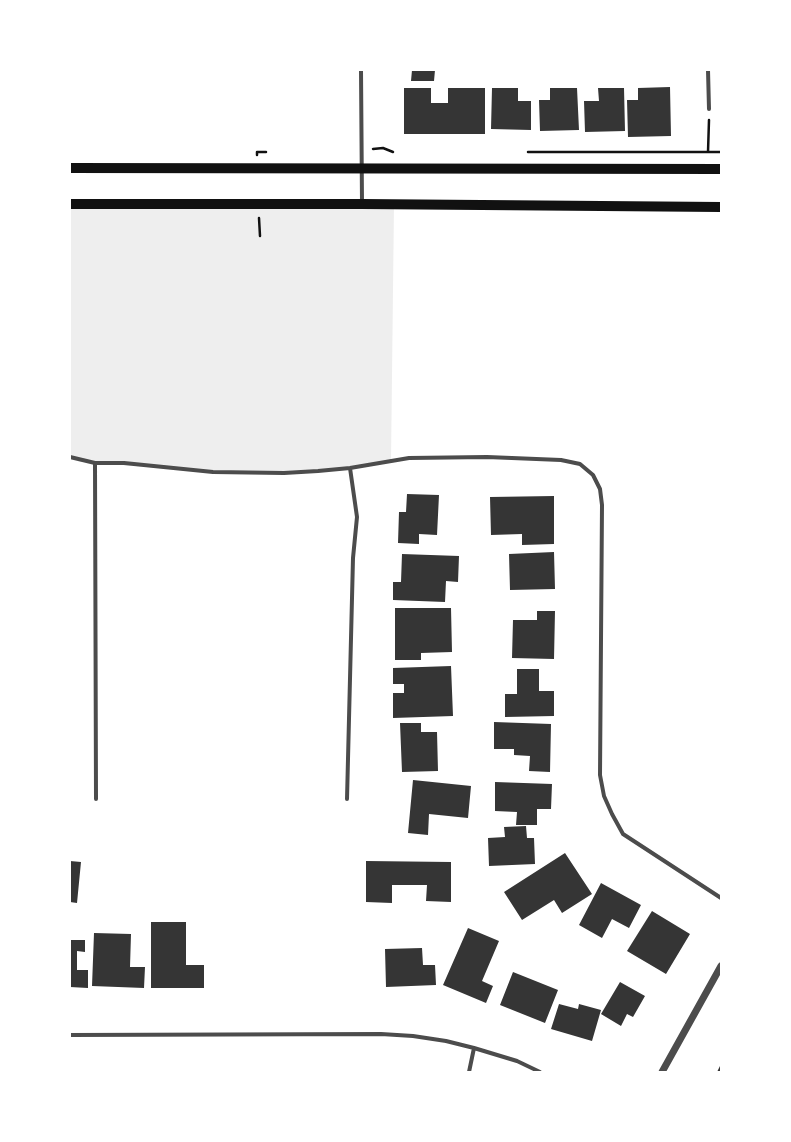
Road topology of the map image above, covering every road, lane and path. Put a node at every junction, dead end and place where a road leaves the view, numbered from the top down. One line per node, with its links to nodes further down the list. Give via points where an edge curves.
1 (362, 70): 6 (street)
2 (708, 70): 3 (street)
3 (709, 109): 4 (path)
4 (708, 152)
5 (70, 168): 6 (main road)
6 (362, 169): 7 (main road); 9 (street)
7 (721, 169)
8 (70, 204): 9 (main road)
9 (362, 204): 10 (main road)
10 (721, 207)
11 (70, 457): 12 (street)
12 (95, 463): 13 (street, via 213,472 284,473); 14 (street)
13 (350, 468): 15 (street, via 357,517 353,558); 16 (street, via 409,458 487,457 562,460 580,464 593,475 600,489 602,505 600,775 604,796 623,834)
14 (96, 799)
15 (347, 799)
16 (721, 898)
17 (721, 966): 22 (street)
18 (70, 1035): 19 (street, via 381,1034 413,1036)
19 (474, 1048): 20 (street); 21 (street, via 517,1061)
20 (469, 1072)
21 (540, 1072)
22 (662, 1072)

